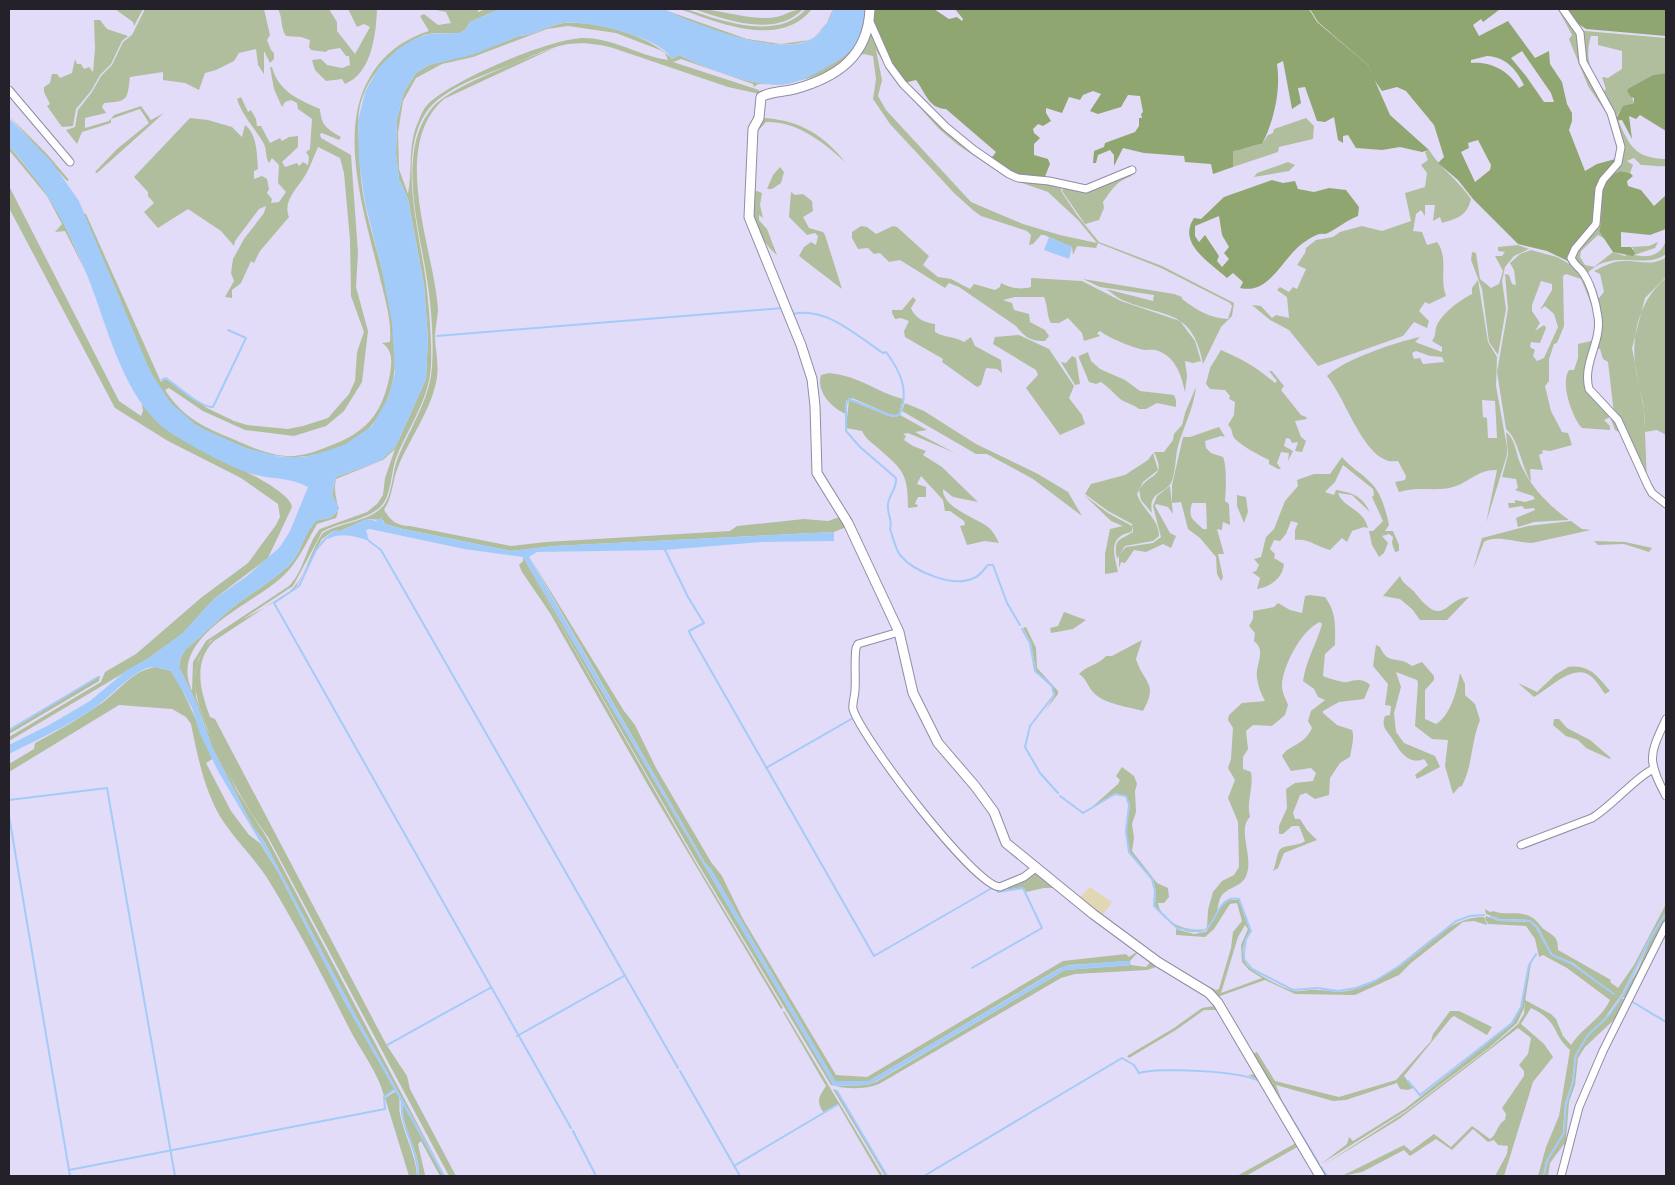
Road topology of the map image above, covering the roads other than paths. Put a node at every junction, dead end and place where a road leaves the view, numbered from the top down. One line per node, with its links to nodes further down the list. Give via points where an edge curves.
1 (870, 9): 3 (street)
2 (1563, 9): 7 (street, via 1580,33 1583,62 1611,113 1621,147 1618,163 1599,189 1596,224 1575,249 1572,258 1585,277 1598,317 1587,382 1589,389 1623,428 1652,493)
3 (870, 22): 6 (street, via 889,65 903,84 946,127 1009,174 1086,189); 8 (street, via 862,45 844,66 812,84 761,96 759,118 753,129 749,216 812,379 817,473 848,523)
4 (9, 90): 5 (street)
5 (70, 162)
6 (1132, 170)
7 (1666, 504)
8 (899, 632): 13 (street, via 913,693 938,743 994,812 1006,843); 13 (street, via 858,644 856,648 852,707 857,718 940,833 987,880 1000,887 1024,877)
9 (1666, 719): 10 (street, via 1653,747)
10 (1654, 769): 11 (street); 12 (street, via 1592,818)
11 (1666, 796)
12 (1521, 846)
13 (1037, 867): 15 (street, via 1158,962 1209,993 1218,1003)
14 (1666, 925): 16 (street, via 1603,1050 1579,1108)
15 (1320, 1176)
16 (1561, 1176)

